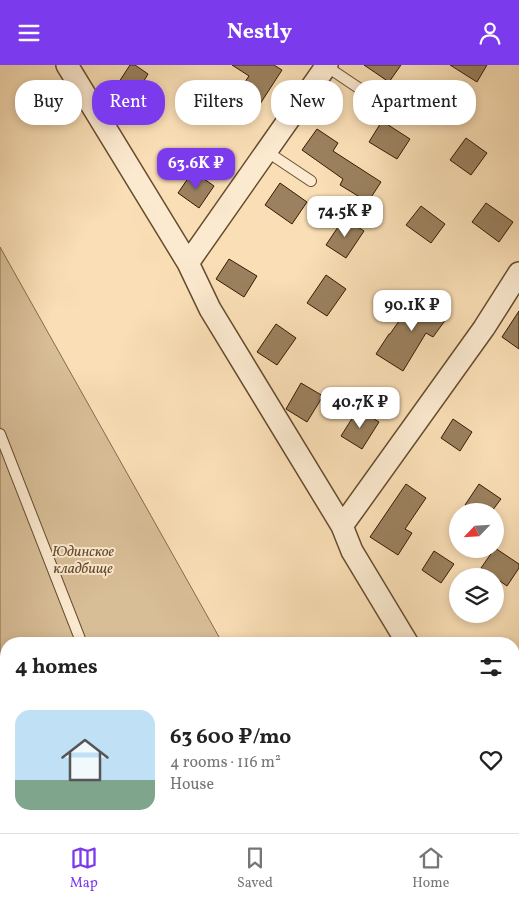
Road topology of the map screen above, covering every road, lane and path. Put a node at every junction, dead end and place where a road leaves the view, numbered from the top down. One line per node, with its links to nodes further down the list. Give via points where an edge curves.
1 (67, 65): 6 (street)
2 (327, 65): 3 (lane); 4 (street)
3 (353, 83)
4 (266, 151): 5 (lane); 6 (street)
5 (311, 181)
6 (188, 263): 9 (street, via 210,309)
7 (519, 273): 9 (street)
8 (0, 434): 10 (lane)
9 (342, 526): 11 (street, via 352,551)
10 (79, 637)
11 (404, 637)

